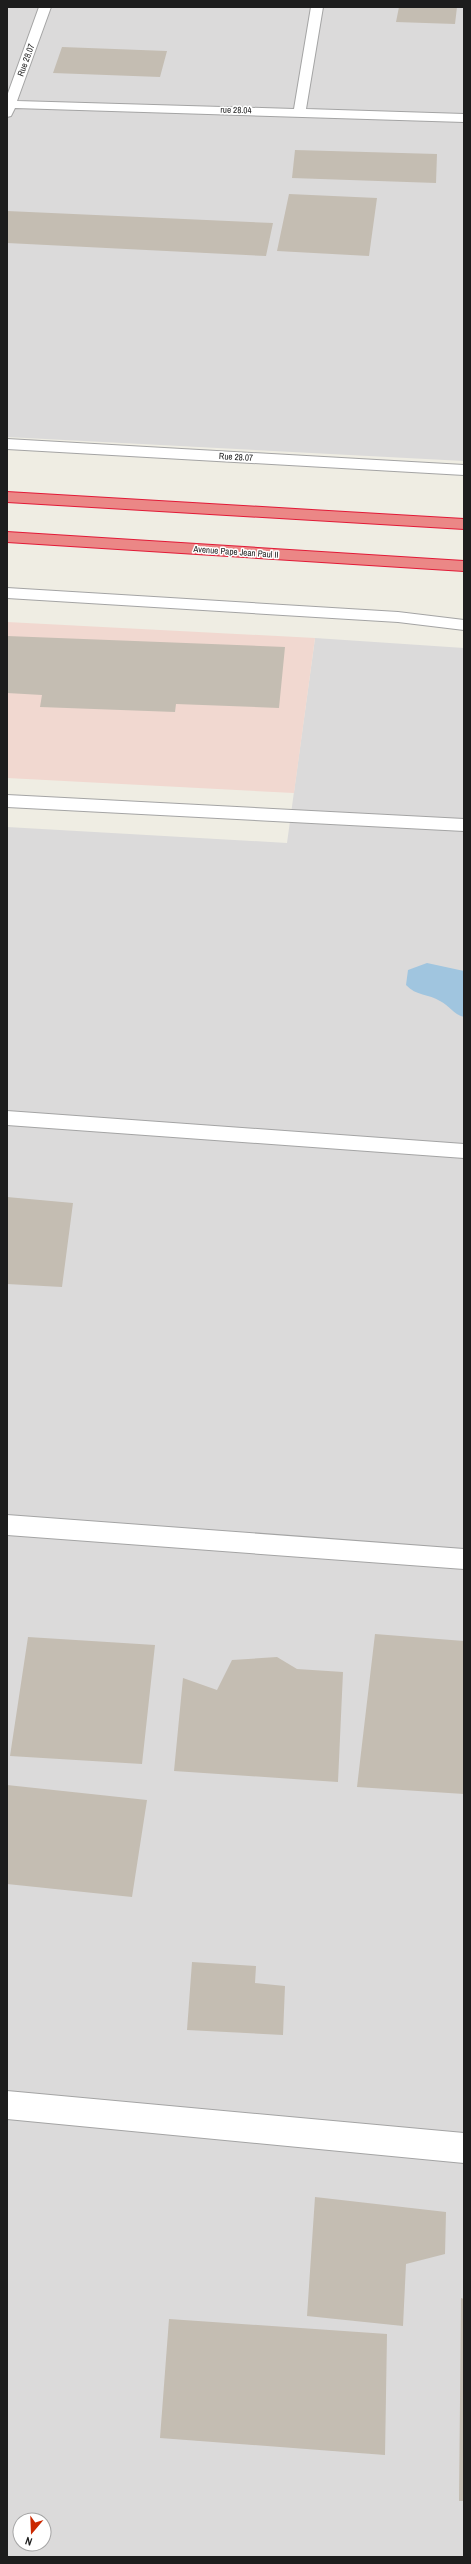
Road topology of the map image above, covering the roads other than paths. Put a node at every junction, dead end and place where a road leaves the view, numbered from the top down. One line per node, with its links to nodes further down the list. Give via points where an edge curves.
1 (46, 7): 3 (street, Rue 28.07)
2 (317, 7): 4 (street)
3 (8, 107): 4 (street, rue 28.04)
4 (300, 111): 5 (street, rue 28.04)
5 (464, 118)
6 (7, 444): 7 (street, Rue 28.07)
7 (464, 470)
8 (7, 497): 9 (highway)
9 (464, 524)
10 (7, 537): 11 (highway, Avenue Pape Jean Paul II)
11 (464, 566)
12 (7, 593): 13 (street, via 398,617)
13 (464, 625)
14 (7, 801): 15 (street)
15 (464, 825)
16 (7, 1118): 17 (street)
17 (464, 1151)
18 (7, 1525): 19 (street, via 220,1543)
19 (464, 1559)
20 (7, 2106): 21 (street)
21 (464, 2148)

